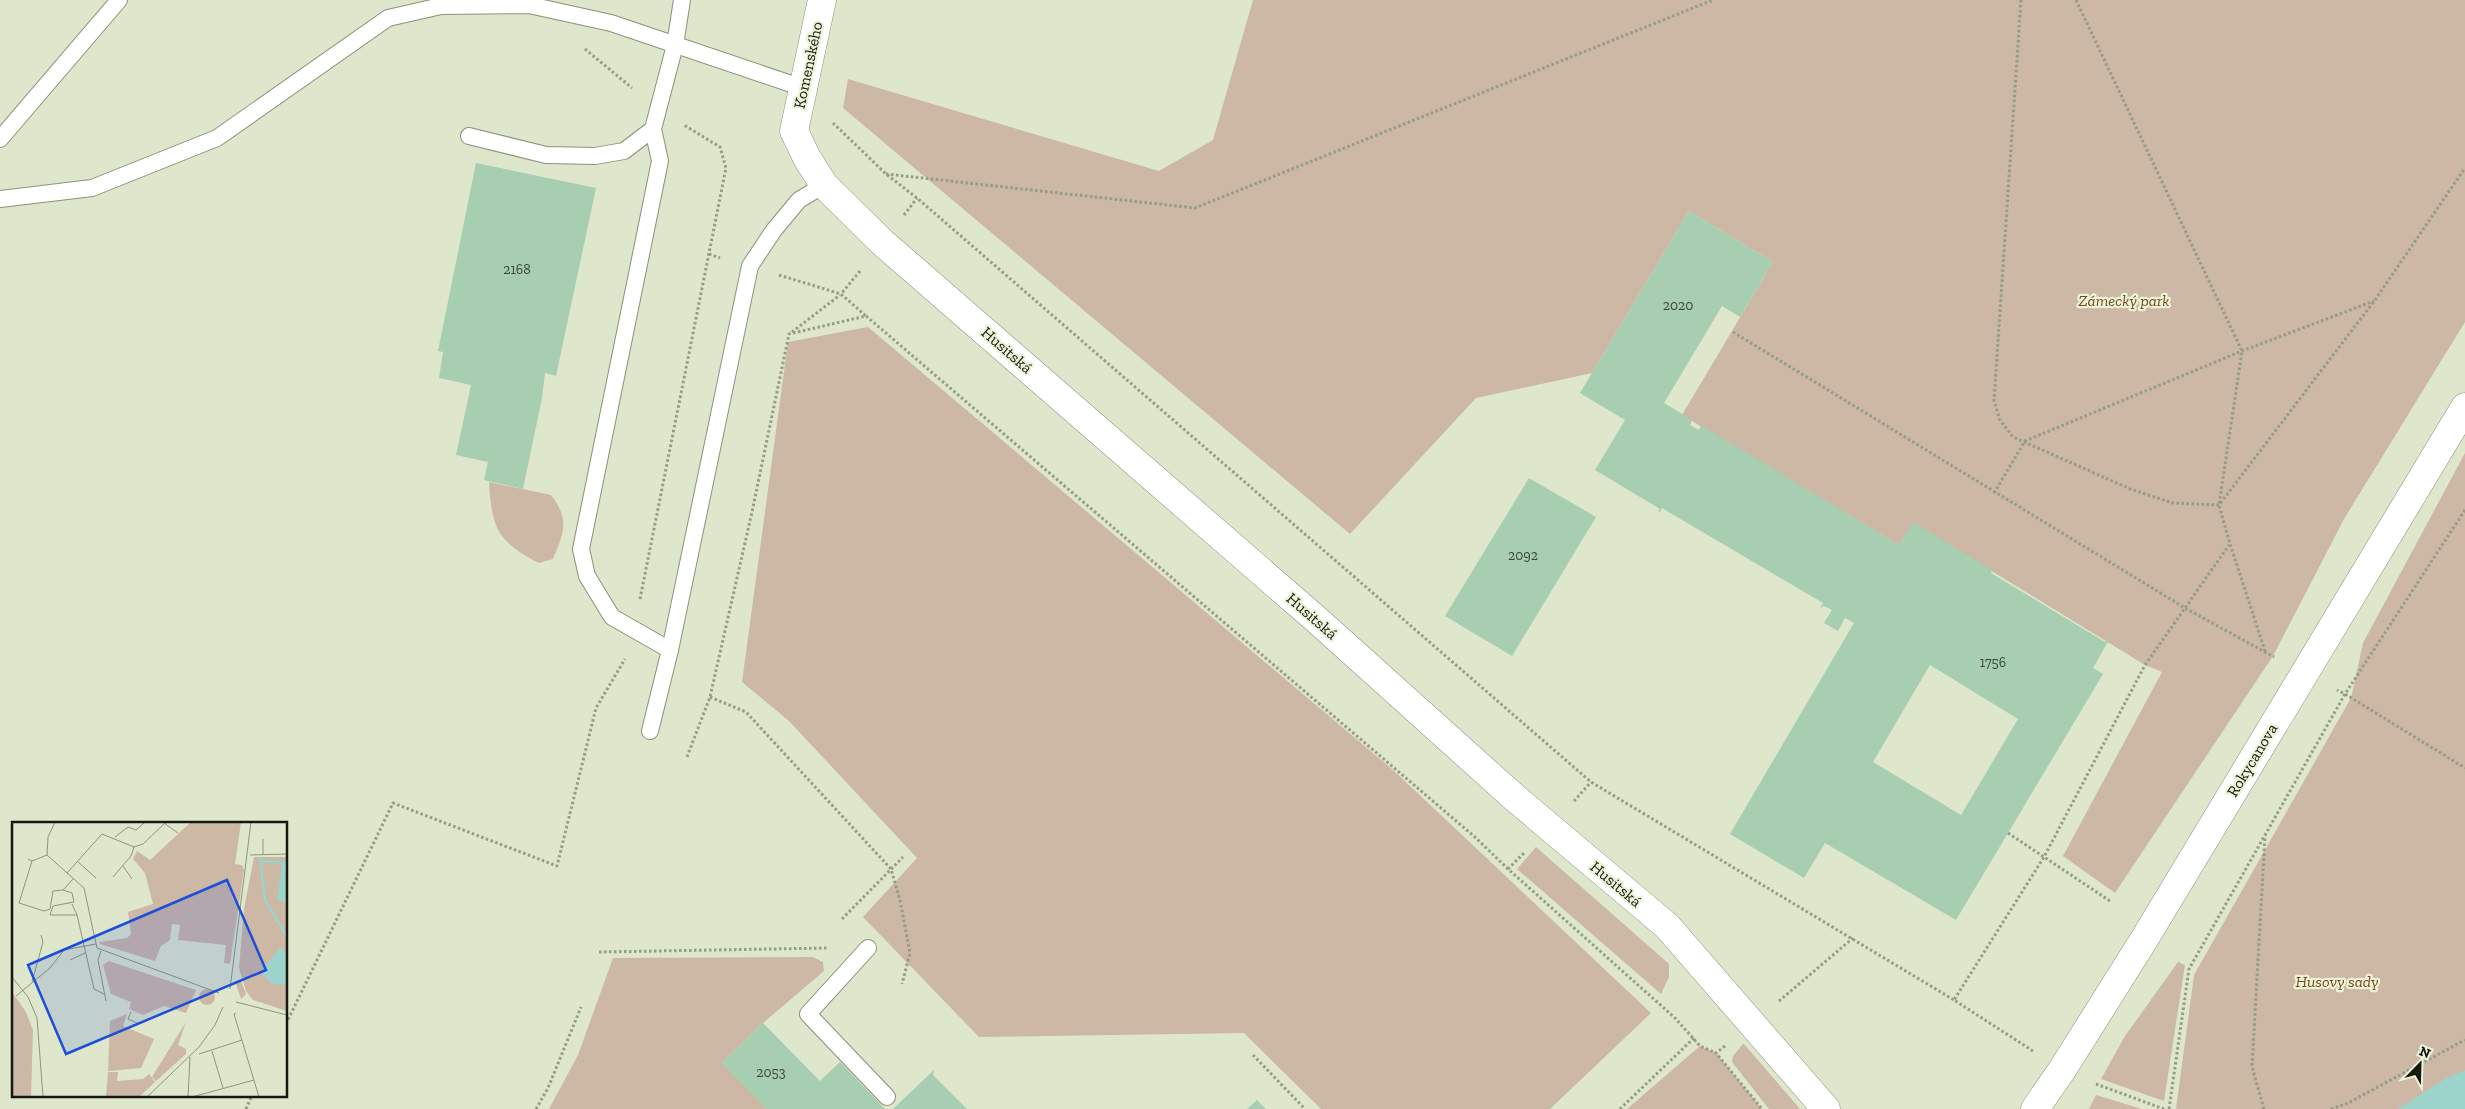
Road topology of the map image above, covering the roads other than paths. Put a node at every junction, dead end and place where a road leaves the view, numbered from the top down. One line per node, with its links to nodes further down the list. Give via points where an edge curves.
1 (119, 0): 9 (lane)
2 (682, 0): 4 (lane)
3 (822, 0): 5 (street, Komenského)
4 (675, 45): 5 (lane); 6 (lane); 11 (lane, via 611,23 529,5 441,6 388,18 217,138 92,188)
5 (804, 88): 7 (street, Komenského)
6 (653, 128): 8 (lane, via 624,151 595,156 546,155); 13 (lane, via 660,160 581,550 587,576 612,617)
7 (794, 130): 10 (street, Husitská)
8 (469, 136)
9 (0, 139)
10 (824, 185): 13 (lane, via 799,200 750,266); 17 (street, Husitská, via 883,243 1317,620 1515,798 1667,926)
11 (0, 199)
12 (2465, 407): 18 (street, Rokycanova, via 2145,938)
13 (670, 650): 14 (lane)
14 (650, 731)
15 (868, 948): 16 (lane, via 808,1014)
16 (887, 1097)
17 (1826, 1109)
18 (2035, 1109)

